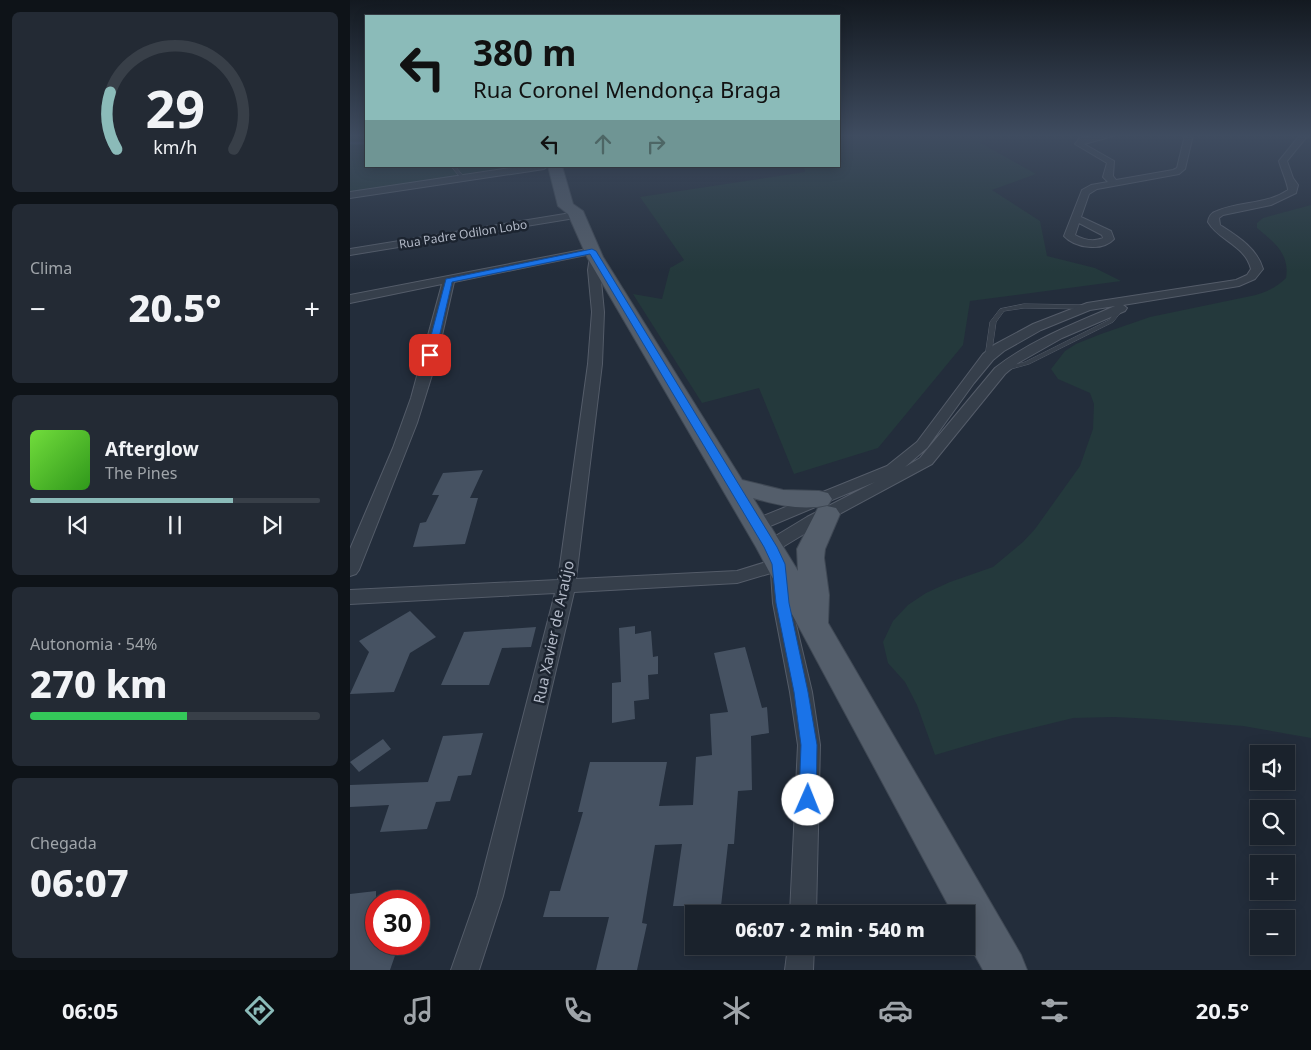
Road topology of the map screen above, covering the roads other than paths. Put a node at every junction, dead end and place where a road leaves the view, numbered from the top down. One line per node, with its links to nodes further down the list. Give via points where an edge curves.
1 (447, 180): 8 (street)
2 (558, 180): 9 (main road, via 566,206)
3 (572, 180): 9 (main road, via 579,204)
4 (1111, 180): 7 (street)
5 (1130, 180): 7 (street)
6 (1290, 180): 15 (street, via 1293,191 1280,198 1214,217 1216,227 1256,260 1258,269 1252,277 1239,283)
7 (1114, 183): 10 (street, via 1085,192)
8 (350, 194)
9 (576, 213): 11 (street, Rua Padre Odilon Lobo); 12 (main road)
10 (1076, 218)
11 (350, 252)
12 (593, 254): 13 (street); 18 (main road); 22 (street, Rua Xavier de Araújo, via 598,312 596,364)
13 (449, 280): 14 (street); 21 (street, via 426,374 411,418)
14 (350, 299)
15 (1139, 300): 16 (street); 19 (street, via 1054,337 1012,361 1000,371 926,461 907,473)
16 (1087, 307): 17 (street, via 1037,327); 17 (lane, via 1024,306 1002,310 993,322)
17 (988, 357): 19 (street, via 922,445 906,460)
18 (732, 484): 19 (main road); 20 (main road)
19 (823, 506): 20 (street); 20 (street); 24 (main road, via 810,549 815,595)
20 (769, 545): 22 (street, via 737,577); 24 (main road); 25 (street, via 801,692 809,745)
21 (350, 570)
22 (566, 587): 23 (street); 27 (street, Rua Xavier de Araújo, via 490,896)
23 (350, 597)
24 (813, 624): 29 (main road)
25 (803, 905)
26 (800, 955): 28 (street)
27 (465, 970)
28 (799, 970)
29 (1006, 970)

